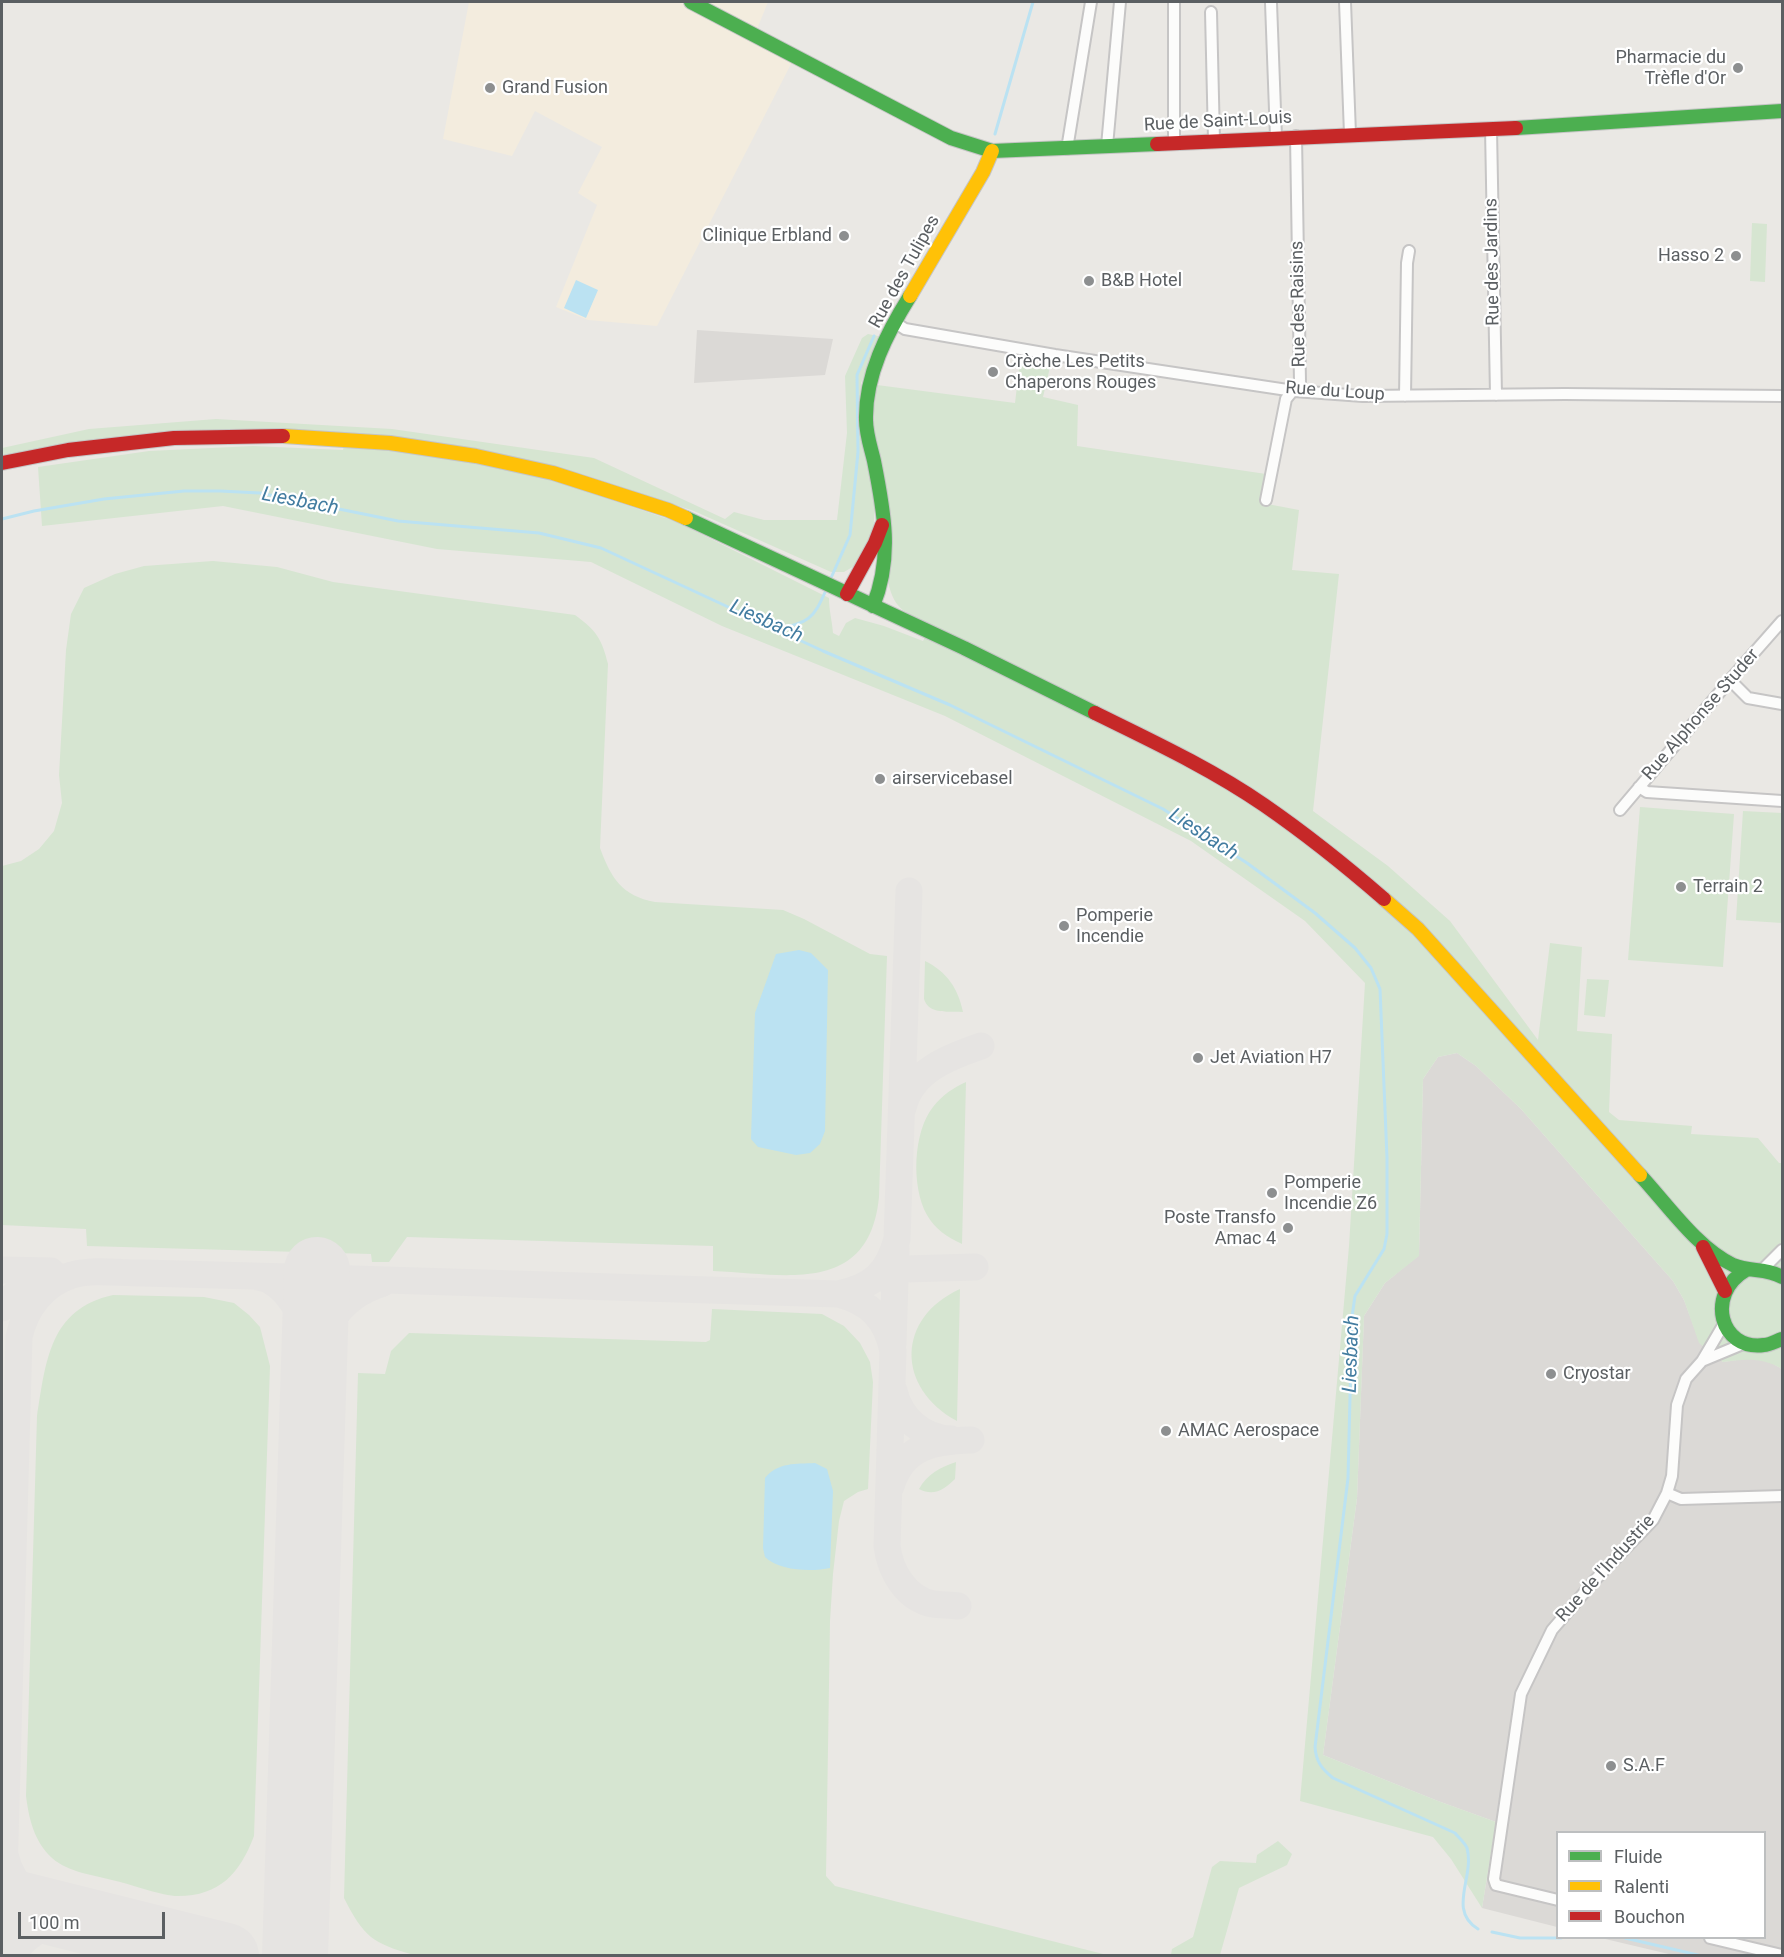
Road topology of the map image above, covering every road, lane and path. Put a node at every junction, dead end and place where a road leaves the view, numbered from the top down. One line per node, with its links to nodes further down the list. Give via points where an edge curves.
1 (691, 2): 17 (main road, Rue de Saint-Louis, via 951,138)
2 (1091, 2): 16 (street)
3 (1120, 2): 15 (street)
4 (1174, 2): 14 (street)
5 (1345, 2): 10 (street)
6 (1271, 3): 12 (street)
7 (1211, 12): 13 (street)
8 (1782, 111): 9 (main road, Rue de Saint-Louis)
9 (1491, 129): 10 (main road, Rue de Saint-Louis); 21 (street, Rue des Jardins)
10 (1350, 134): 11 (main road, Rue de Saint-Louis)
11 (1296, 136): 12 (main road, Rue de Saint-Louis); 20 (street, Rue des Raisins, via 1300,382)
12 (1276, 137): 13 (main road, Rue de Saint-Louis)
13 (1214, 140): 14 (main road, Rue de Saint-Louis)
14 (1174, 142): 15 (main road, Rue de Saint-Louis)
15 (1107, 146): 16 (main road, Rue de Saint-Louis)
16 (1066, 148): 17 (main road, Rue de Saint-Louis)
17 (992, 151): 19 (main road, Rue des Tulipes)
18 (1409, 251): 22 (street)
19 (894, 322): 20 (street, Rue du Loup, via 901,328 927,333); 26 (main road, Rue des Tulipes, via 867,396 866,423 884,511)
20 (1294, 391): 22 (street, Rue du Loup); 25 (street, Rue des Raisins, via 1286,399)
21 (1496, 395): 22 (street, Rue du Loup); 23 (street, Rue du Loup)
22 (1405, 396)
23 (1782, 396)
24 (2, 463): 27 (main road, via 68,450 174,438 298,436 423,447 553,473 668,510)
25 (1266, 500)
26 (883, 524): 27 (main road, Rue des Tulipes); 28 (main road, Rue des Tulipes, via 885,570)
27 (842, 592): 28 (main road)
28 (873, 606): 35 (main road, via 1203,768 1264,805 1354,873 1418,929)
29 (1782, 621): 30 (street, Rue Alphonse Studer)
30 (1730, 680): 31 (street, via 1748,698); 32 (street, Rue Alphonse Studer)
31 (1782, 704)
32 (1639, 787): 33 (street, via 1647,792); 34 (street, Rue Alphonse Studer)
33 (1782, 801)
34 (1620, 810)
35 (1699, 1240): 37 (main road, via 1721,1258); 40 (main road)
36 (1782, 1250): 38 (street)
37 (1746, 1270): 38 (main road); 40 (main road)
38 (1762, 1270): 39 (main road)
39 (1782, 1277)
40 (1725, 1291): 41 (main road)
41 (1725, 1322): 43 (main road); 44 (street, Rue de l'Industrie)
42 (1782, 1340): 43 (main road, via 1767,1346)
43 (1743, 1344): 44 (street)
44 (1702, 1361): 45 (street, Rue de l'Industrie, via 1686,1379 1677,1405 1672,1476)
45 (1667, 1493): 46 (street, via 1681,1499); 47 (street, Rue de l'Industrie, via 1653,1520 1552,1630 1521,1694 1494,1879 1496,1885)
46 (1782, 1496)
47 (1556, 1900)
48 (1714, 1939): 49 (street)
49 (1782, 1955)

